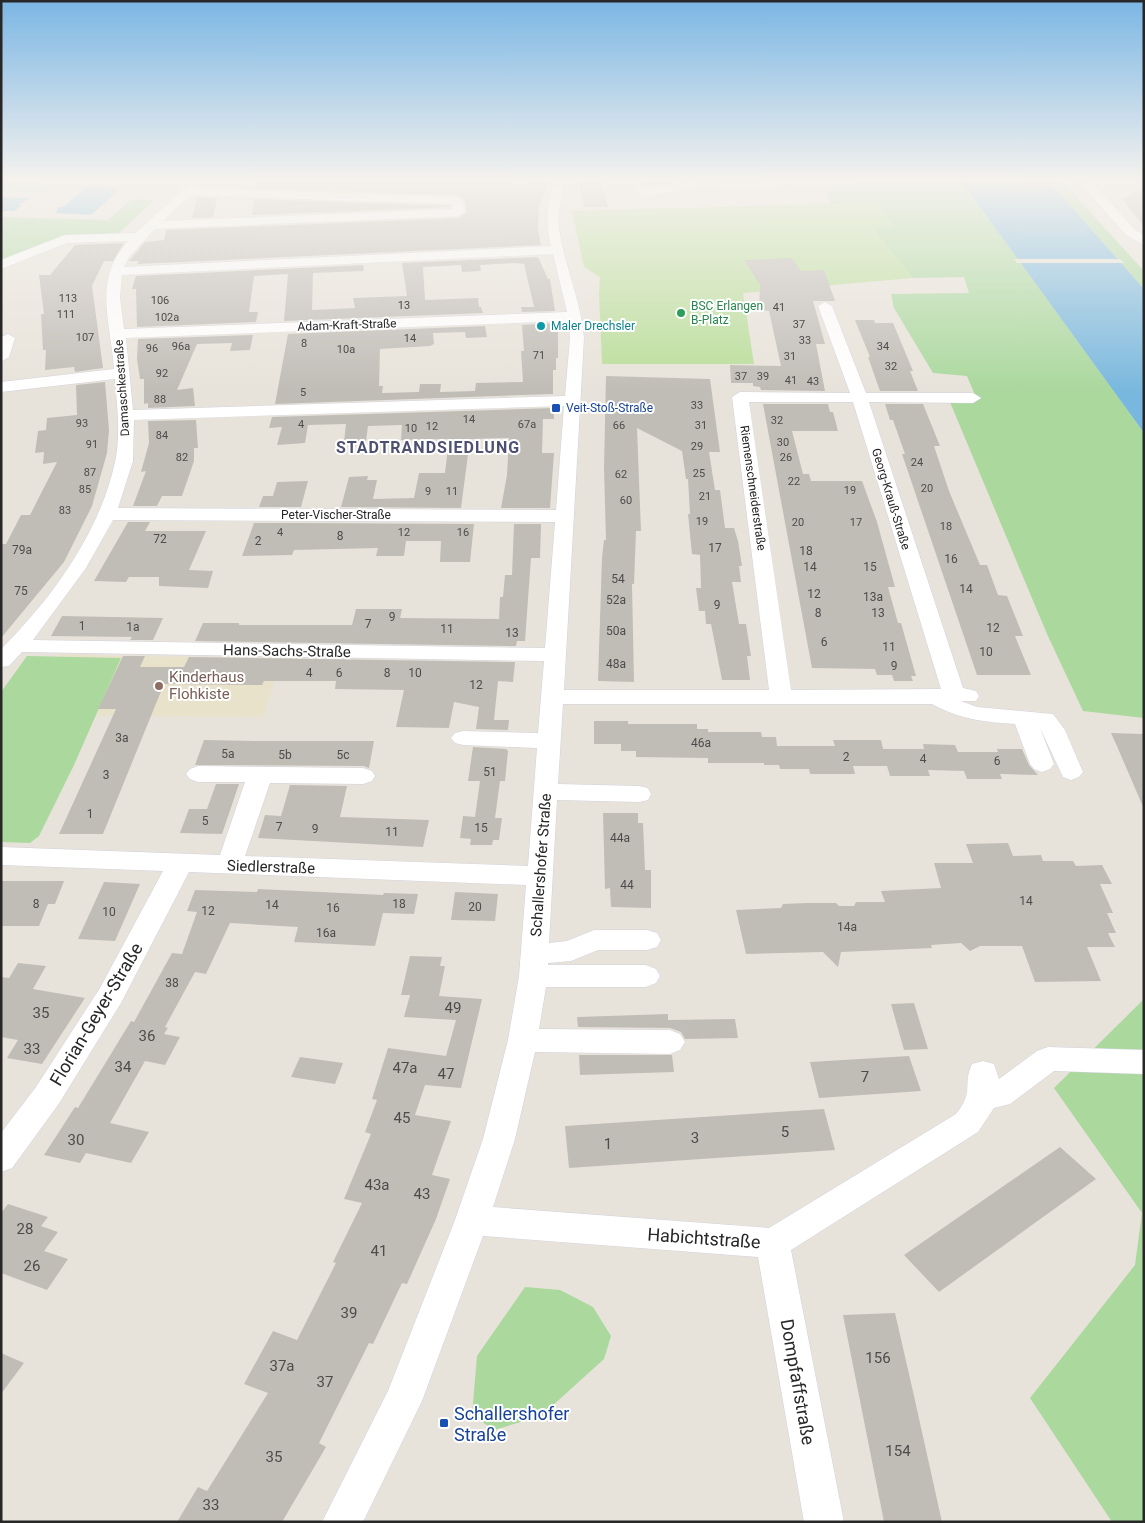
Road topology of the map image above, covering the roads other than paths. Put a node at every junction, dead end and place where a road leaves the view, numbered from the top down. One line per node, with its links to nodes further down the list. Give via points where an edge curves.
1 (40, 249): 4 (street)
2 (129, 249): 5 (street, Damaschkestraße)
3 (558, 250): 5 (street); 7 (street, Schallershofer Straße)
4 (1, 265)
5 (115, 271): 8 (street, Damaschkestraße, via 113,288)
6 (825, 306): 13 (street, Georg-Krauß-Straße)
7 (575, 316): 8 (street, Adam-Kraft-Straße); 15 (street, Schallershofer Straße, via 577,338)
8 (119, 334): 11 (street, Damaschkestraße)
9 (8, 338): 10 (street)
10 (1, 357)
11 (122, 373): 12 (street); 16 (street, Damaschkestraße)
12 (1, 386)
13 (860, 398): 14 (street); 22 (street, Riemenschneiderstraße, via 740,398); 23 (street, Georg-Krauß-Straße)
14 (973, 398)
15 (573, 401): 16 (street); 18 (street, Schallershofer Straße)
16 (126, 415): 17 (street, Damaschkestraße, via 124,462)
17 (106, 514): 18 (street, Peter-Vischer-Straße); 19 (street, Damaschkestraße, via 70,578)
18 (566, 516): 20 (street, Schallershofer Straße)
19 (18, 646): 20 (street, Hans-Sachs-Straße); 21 (street, Damaschkestraße)
20 (555, 655): 24 (street, Schallershofer Straße)
21 (1, 661)
22 (781, 696): 23 (street); 24 (street)
23 (952, 696): 25 (street, via 969,713)
24 (552, 698): 27 (street, Schallershofer Straße)
25 (1024, 717): 28 (street); 29 (street, via 1050,723)
26 (463, 738): 27 (street)
27 (550, 741): 33 (street, Schallershofer Straße)
28 (1042, 764)
29 (1071, 772)
30 (198, 774): 31 (street)
31 (260, 775): 32 (street); 37 (street)
32 (363, 776)
33 (547, 792): 34 (street); 38 (street, Schallershofer Straße)
34 (639, 794)
35 (1, 856): 36 (street, Siedlerstraße)
36 (180, 864): 37 (street, Siedlerstraße); 45 (street, Florian-Geyer-Straße, via 111,995 47,1096)
37 (228, 866): 38 (street, Siedlerstraße)
38 (541, 876): 40 (street, Schallershofer Straße)
39 (647, 940): 40 (street, via 594,940)
40 (534, 965): 41 (street); 42 (street, Schallershofer Straße)
41 (646, 976)
42 (523, 1040): 43 (street); 46 (street, Schallershofer Straße, via 499,1139)
43 (670, 1042)
44 (1144, 1062): 47 (street, Habichtstraße, via 1048,1059 999,1095 984,1084 978,1110 967,1123)
45 (1, 1158)
46 (472, 1220): 47 (street, Habichtstraße); 48 (street, Schallershofer Straße, via 403,1401)
47 (773, 1243): 49 (street, Dompfaffstraße)
48 (342, 1522)
49 (824, 1522)

